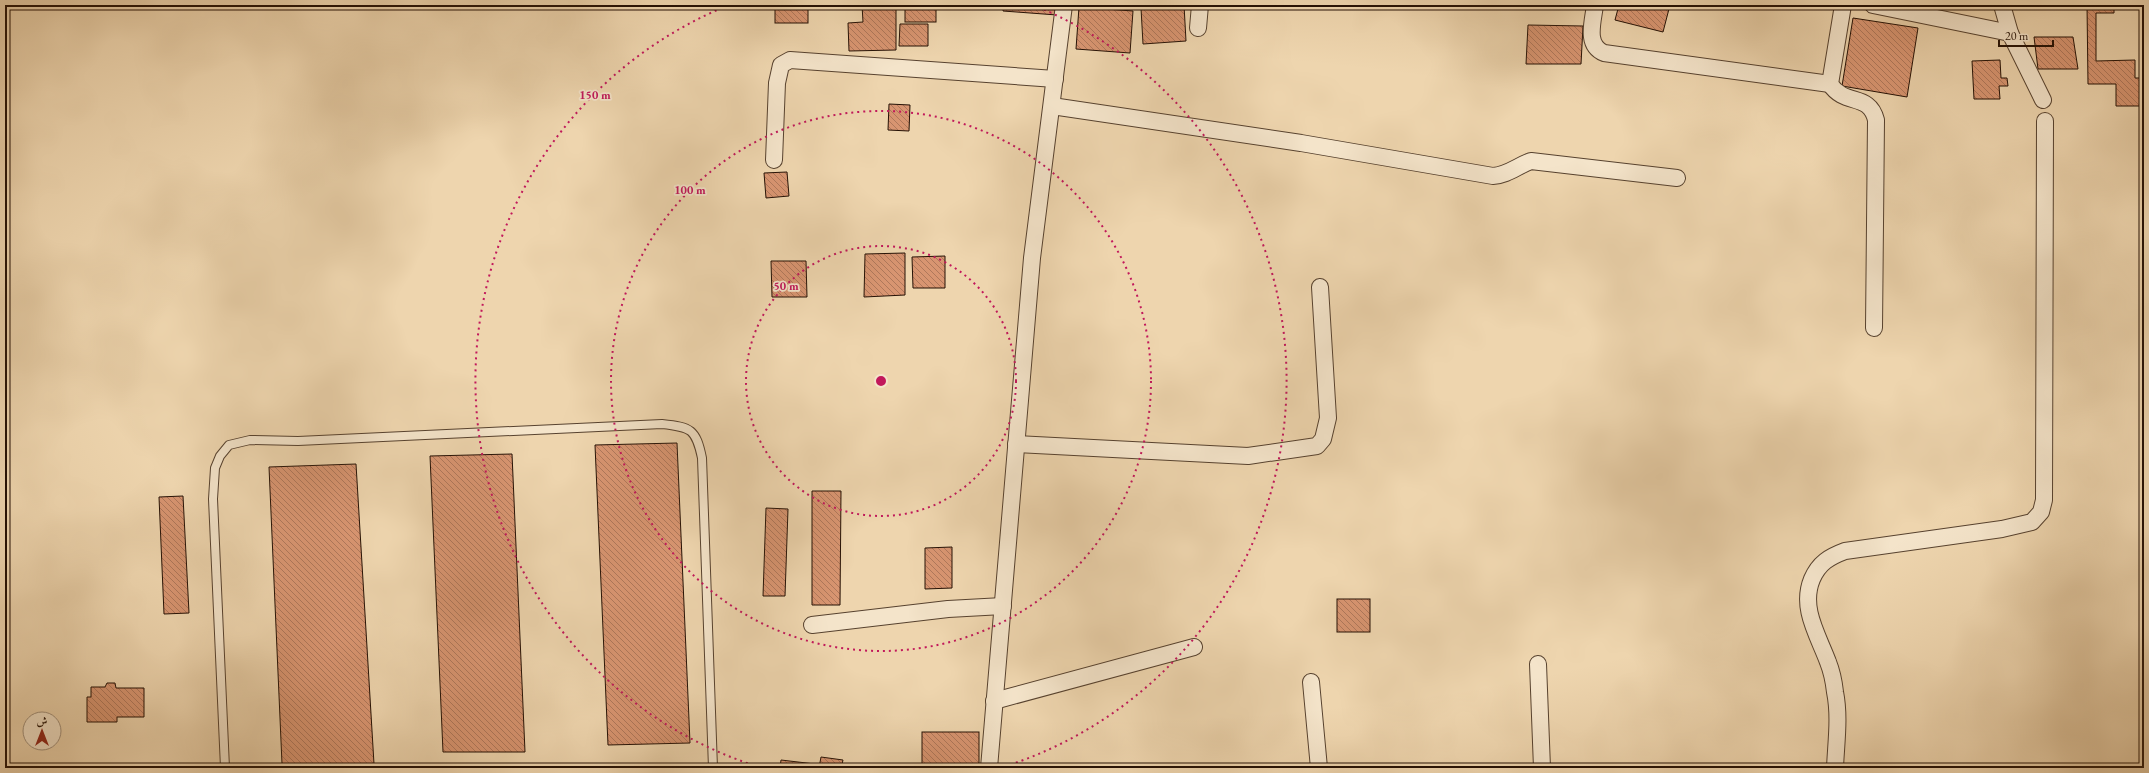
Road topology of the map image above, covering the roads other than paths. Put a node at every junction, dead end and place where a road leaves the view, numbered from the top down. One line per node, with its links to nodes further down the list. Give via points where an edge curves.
1 (1064, 5): 9 (street)
2 (1200, 5): 7 (street)
3 (1595, 5): 10 (street, via 1592,43 1596,50 1604,53)
4 (1843, 5): 10 (street)
5 (1873, 5): 8 (street)
6 (2002, 5): 8 (street)
7 (1198, 28)
8 (2010, 33): 11 (street)
9 (1055, 79): 12 (street); 14 (street, via 790,60 781,65 777,83)
10 (1830, 84): 17 (street, via 1837,93 1866,103 1874,110 1876,120)
11 (2043, 100)
12 (1052, 106): 15 (street, via 1493,176 1505,175 1519,165 1531,161); 18 (street, via 1032,258)
13 (2045, 121): 30 (street, via 2044,500 2041,512 2032,522 2002,529 1845,551 1829,557 1816,569 1808,588 1808,610 1829,664 1836,693 1838,713)
14 (774, 160)
15 (1677, 178)
16 (1320, 287): 18 (street, via 1328,418 1323,439 1317,446 1248,456)
17 (1874, 328)
18 (1016, 444): 19 (street)
19 (1003, 606): 20 (street, via 948,609); 24 (street)
20 (812, 625)
21 (1194, 647): 24 (street)
22 (1538, 664): 29 (street)
23 (1311, 682): 28 (street)
24 (994, 701): 27 (street)
25 (225, 768): 26 (lane, via 212,499 215,468 220,456 230,445 250,440 298,441 662,424 685,427 698,440 702,458)
26 (712, 768)
27 (989, 768)
28 (1319, 768)
29 (1542, 768)
30 (1835, 768)

